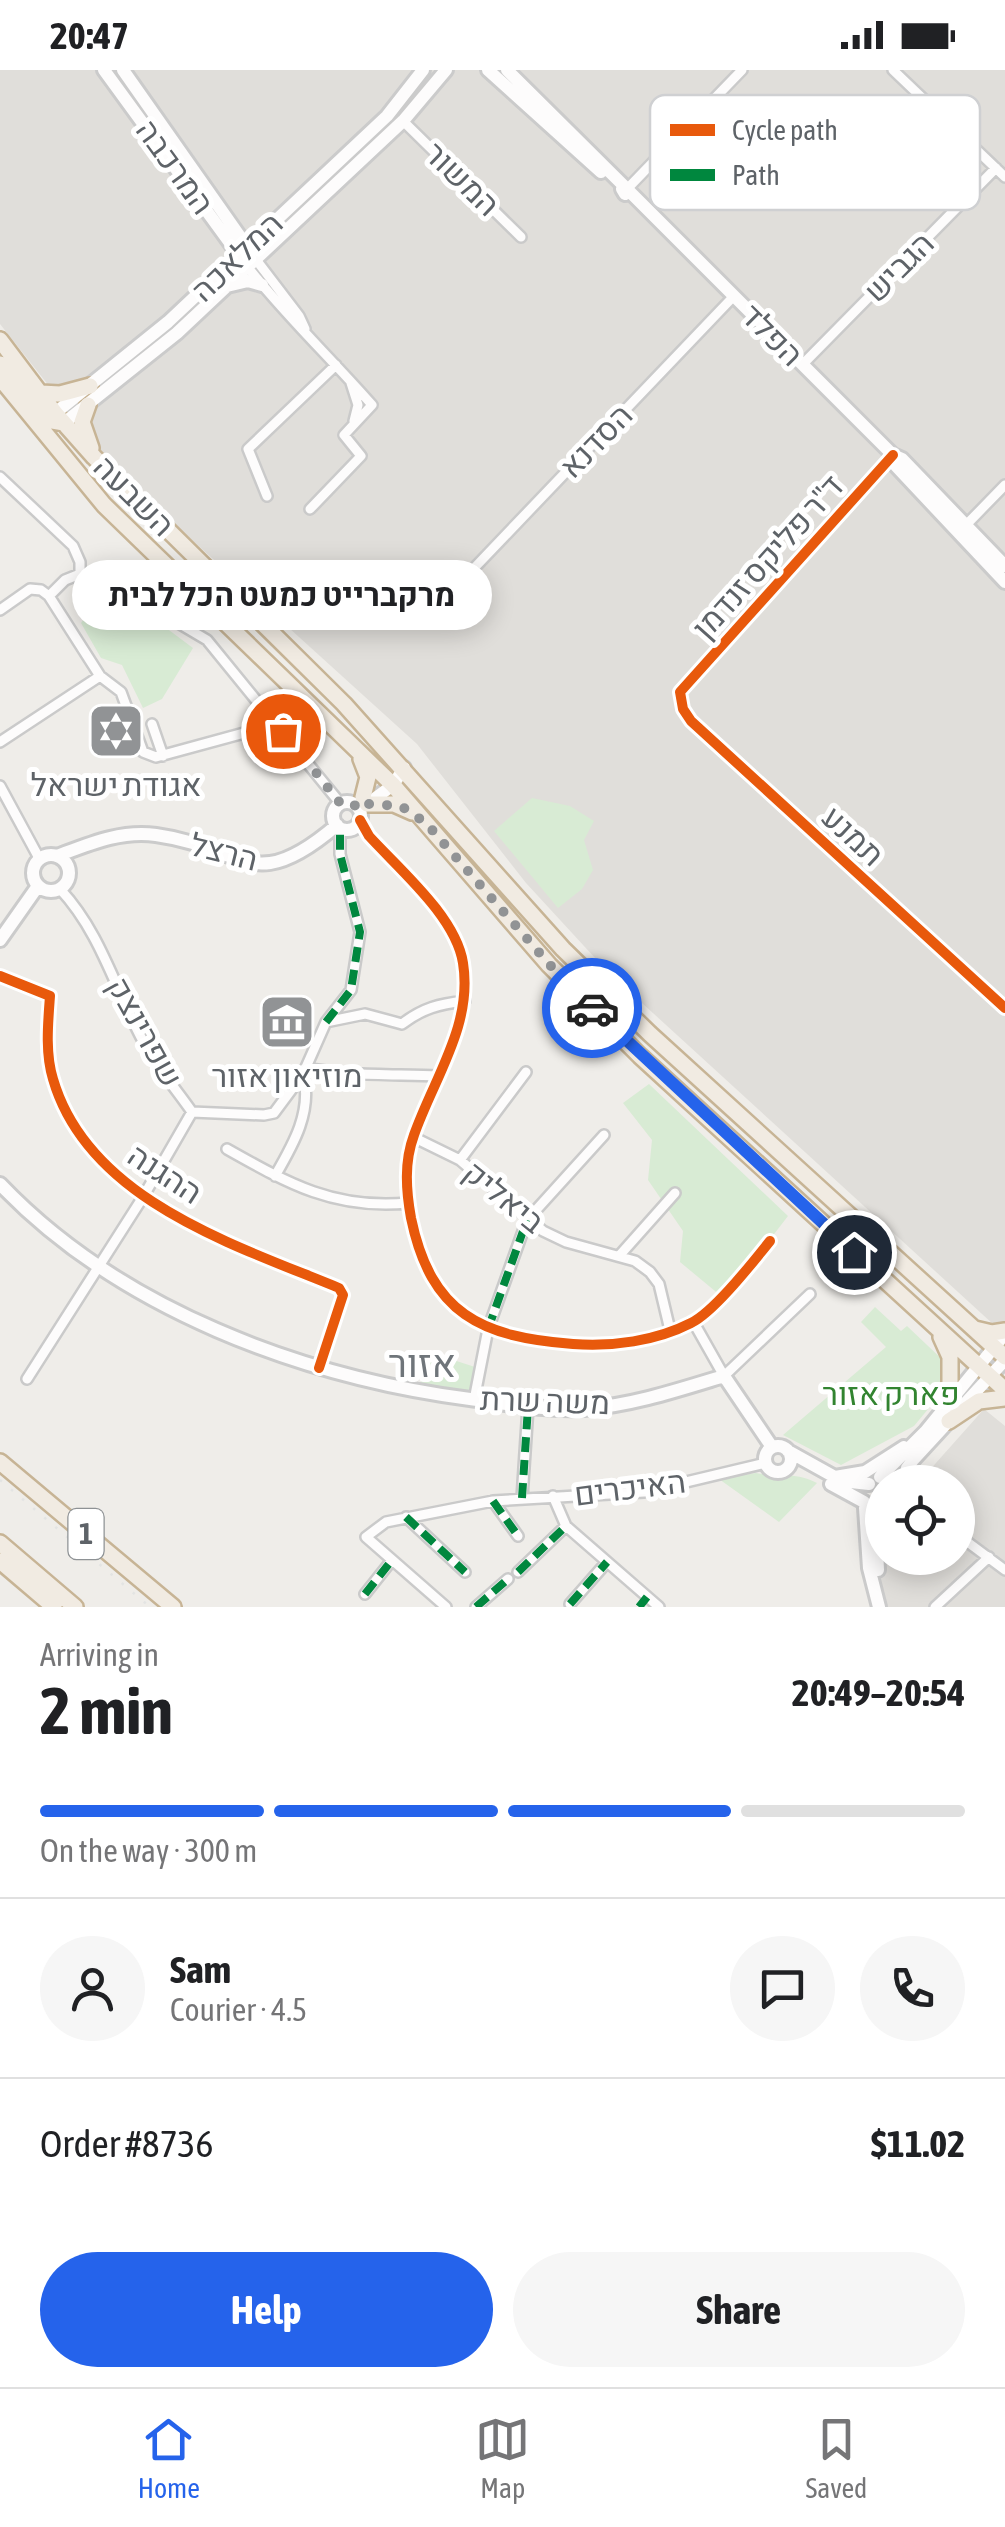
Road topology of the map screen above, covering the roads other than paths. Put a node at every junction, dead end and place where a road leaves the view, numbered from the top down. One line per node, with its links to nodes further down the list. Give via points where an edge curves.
1 (104, 70): 20 (street, המרכבה)
2 (123, 70): 20 (street, המרכבה)
3 (424, 70): 21 (street, המלאכה, via 386,116)
4 (458, 70): 9 (street)
5 (488, 70): 18 (street, הפלד)
6 (507, 70): 18 (street, הפלד)
7 (742, 70): 10 (street)
8 (893, 70): 11 (street)
9 (442, 75): 12 (street, המלאכה)
10 (718, 95)
11 (919, 95)
12 (403, 121): 22 (street, המשור); 23 (street, המלאכה)
13 (980, 153): 15 (street)
14 (650, 165): 18 (street)
15 (996, 168): 16 (street); 17 (street, הגביש)
16 (1005, 177)
17 (980, 184)
18 (626, 190): 27 (street, הפלד)
19 (955, 210): 32 (street, הגביש)
20 (226, 228): 21 (street); 23 (street, המרכבה); 24 (street)
21 (266, 229): 23 (street, המלאכה)
22 (520, 236)
23 (246, 256): 24 (street, המלאכה); 25 (street); 26 (street, המלאכה); 28 (street)
24 (224, 267): 34 (street, המלאכה)
25 (262, 285): 26 (street); 28 (street)
26 (225, 286): 36 (street, המלאכה)
27 (734, 296): 32 (street, הפלד); 48 (street, הסדנא)
28 (306, 332): 31 (street)
29 (0, 340): 35 (highway, השבעה)
30 (0, 364): 37 (highway)
31 (336, 365): 42 (street, via 248,449); 43 (street, via 372,405 344,435 362,456)
32 (802, 365): 38 (street, הפלד)
33 (0, 378): 37 (highway, השבעה)
34 (90, 386): 35 (highway); 37 (street, המלאכה)
35 (41, 393): 37 (highway, השבעה)
36 (88, 405): 37 (street, המלאכה); 39 (highway, via 82,422)
37 (52, 422): 39 (highway, השבעה); 57 (highway, השבעה, via 104,505)
38 (893, 455): 44 (street, הפלד); 47 (street, הפלד, via 896,466); 54 (street, ד''ר פליקס זנדמן)
39 (94, 457): 60 (highway, השבעה)
40 (0, 476): 46 (street, via 73,546)
41 (1005, 486): 44 (street)
42 (267, 496)
43 (310, 509)
44 (966, 524): 45 (street, הפלד)
45 (1005, 566)
46 (80, 574): 49 (street); 50 (street)
47 (1005, 582)
48 (458, 585)
49 (127, 592): 52 (street); 52 (street, via 142,573 156,576 177,602)
50 (48, 596): 51 (street, via 30,589); 53 (street)
51 (0, 610)
52 (182, 625): 56 (street, via 206,640)
53 (100, 676): 58 (street); 59 (street, via 121,692 143,752)
54 (680, 692): 73 (street, תמנע, via 691,720)
55 (152, 724): 59 (street)
56 (277, 724): 59 (street); 63 (street)
57 (344, 736): 61 (highway, השבעה); 63 (highway, via 366,770)
58 (0, 742)
59 (162, 756)
60 (404, 768): 61 (street, הרצל); 97 (highway, השבעה, via 563,949 650,1034 974,1329)
61 (389, 781): 63 (street, הרצל); 64 (highway, השבעה)
62 (0, 786): 65 (street)
63 (352, 813): 64 (highway, via 401,806); 66 (street, הרצל, via 312,847 273,864 248,863 156,835 100,840); 72 (street, via 453,930); 74 (street, via 340,854 360,932 351,990)
64 (426, 823): 94 (highway, השבעה, via 640,1056)
65 (39, 858): 66 (street); 67 (street)
66 (62, 859): 68 (street, via 70,874)
67 (36, 881): 68 (street, via 49,892); 69 (street); 70 (street)
68 (60, 889): 78 (street, שפרינצק, via 81,911 143,1042)
69 (0, 925)
70 (0, 940)
71 (0, 976): 86 (street, ההגנה, via 50,996 48,1055 60,1101 95,1154)
72 (465, 1001): 74 (street, via 436,1004 402,1024 366,1014); 77 (street)
73 (1005, 1008)
74 (326, 1022): 75 (street)
75 (304, 1071): 77 (street); 78 (street, via 274,1112); 83 (street, via 296,1140)
76 (526, 1072): 82 (street)
77 (439, 1076): 80 (street)
78 (192, 1112): 86 (street, שפרינצק)
79 (604, 1135): 88 (street)
80 (413, 1138): 82 (street, ביאליק); 87 (street)
81 (227, 1149): 83 (street)
82 (460, 1160): 88 (street, ביאליק)
83 (275, 1176): 87 (street, via 330,1199)
84 (0, 1184): 91 (street, משה שרת)
85 (675, 1193): 90 (street)
86 (143, 1197): 91 (street, שפרינצק); 98 (street, ההגנה, via 339,1288)
87 (408, 1204): 95 (street, via 432,1282)
88 (527, 1220): 90 (street, ביאליק, via 566,1242); 95 (street)
89 (770, 1241): 93 (street)
90 (620, 1256): 96 (street, ביאליק, via 636,1261 660,1284)
91 (99, 1267): 98 (street, משה שרת, via 201,1322); 101 (street, שפרינצק)
92 (810, 1294): 100 (street, משה שרת)
93 (694, 1322): 96 (street); 100 (street)
94 (930, 1322): 99 (highway, השבעה); 105 (highway, via 950,1357)
95 (488, 1328): 96 (street, via 602,1346); 104 (street)
96 (670, 1330)
97 (1003, 1346): 99 (street)
98 (319, 1368): 104 (street, משה שרת)
99 (984, 1372): 102 (highway, השבעה); 105 (street); 107 (street)
100 (724, 1376): 106 (street, משה שרת, via 638,1402); 109 (street)
101 (27, 1380)
102 (1005, 1390)
103 (1005, 1398): 107 (highway, via 979,1401)
104 (474, 1400): 106 (street, משה שרת)
105 (950, 1401): 108 (street)
106 (528, 1407): 119 (street)
107 (950, 1421): 114 (street)
108 (926, 1430): 113 (street); 116 (street, via 866,1472)
109 (772, 1448): 110 (street); 112 (street)
110 (788, 1451): 115 (street); 116 (street)
111 (0, 1462): 141 (highway, 1)
112 (766, 1463): 115 (street, via 776,1471); 118 (street, האיכרים, via 644,1492)
113 (890, 1465)
114 (910, 1465)
115 (788, 1466): 121 (street)
116 (835, 1477): 117 (street)
117 (865, 1483)
118 (553, 1496): 119 (street, האיכרים); 123 (street)
119 (522, 1498): 120 (street, האיכרים)
120 (493, 1501): 122 (street, האיכרים); 124 (street)
121 (864, 1505): 146 (street, via 869,1568)
122 (406, 1518): 128 (street, האיכרים, via 366,1536); 132 (street)
123 (566, 1526): 130 (street); 133 (street)
124 (518, 1536)
125 (0, 1544): 140 (highway, 1)
126 (975, 1547): 127 (street)
127 (989, 1557): 131 (street); 147 (street)
128 (392, 1560): 136 (street); 142 (street)
129 (0, 1561): 139 (highway, 1)
130 (607, 1562): 137 (street); 138 (street)
131 (1005, 1570)
132 (465, 1572)
133 (518, 1572)
134 (878, 1575): 146 (street)
135 (508, 1579): 143 (street)
136 (366, 1594)
137 (648, 1597): 144 (street); 145 (street)
138 (570, 1604)
139 (54, 1607)
140 (75, 1607)
141 (173, 1607)
142 (446, 1607)
143 (476, 1607)
144 (639, 1607)
145 (659, 1607)
146 (882, 1607)
147 (936, 1607)

